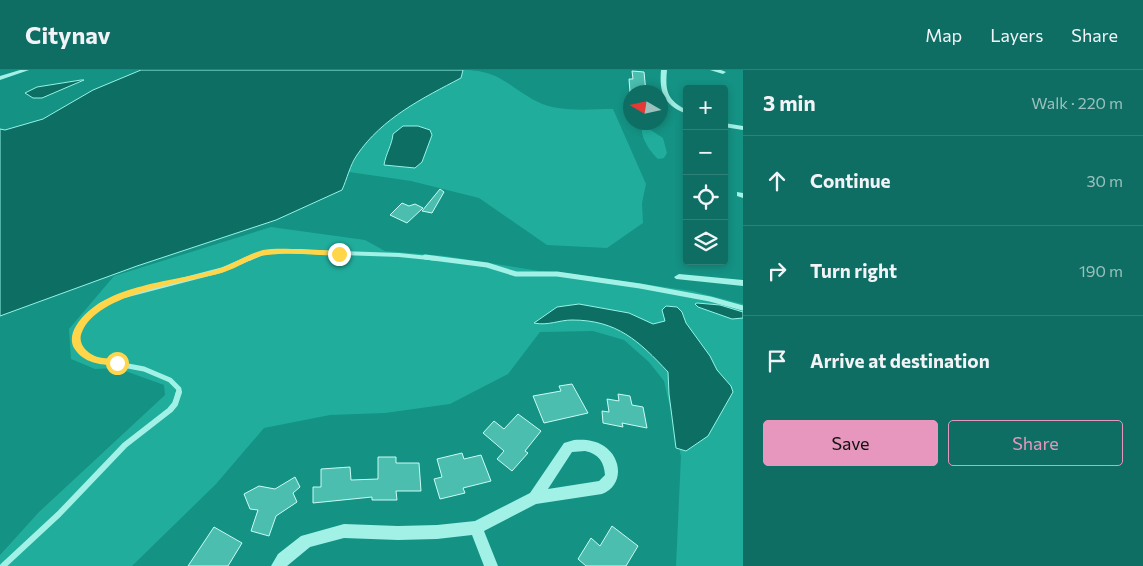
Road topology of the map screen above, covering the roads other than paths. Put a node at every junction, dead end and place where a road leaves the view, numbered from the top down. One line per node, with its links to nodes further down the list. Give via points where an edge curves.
1 (26, 70): 5 (street)
2 (664, 70): 6 (street, via 662,90 668,99)
3 (713, 70): 4 (street)
4 (724, 72)
5 (0, 78)
6 (683, 109)
7 (728, 125): 8 (street)
8 (743, 128)
9 (679, 277): 10 (street)
10 (743, 283)
11 (743, 308): 14 (lane, via 710,298 640,286 557,274 516,274 459,260 301,252 265,252 222,270 118,297 101,305 85,319 76,337 77,345 96,360 130,365 158,374 179,389 179,396 165,415 137,434)
12 (535, 498): 12 (street, via 568,447 582,443 596,448 609,461 612,477 602,487); 13 (street)
13 (476, 528): 15 (street, via 398,533 344,531 306,541); 16 (street)
14 (3, 566)
15 (278, 566)
16 (491, 566)

